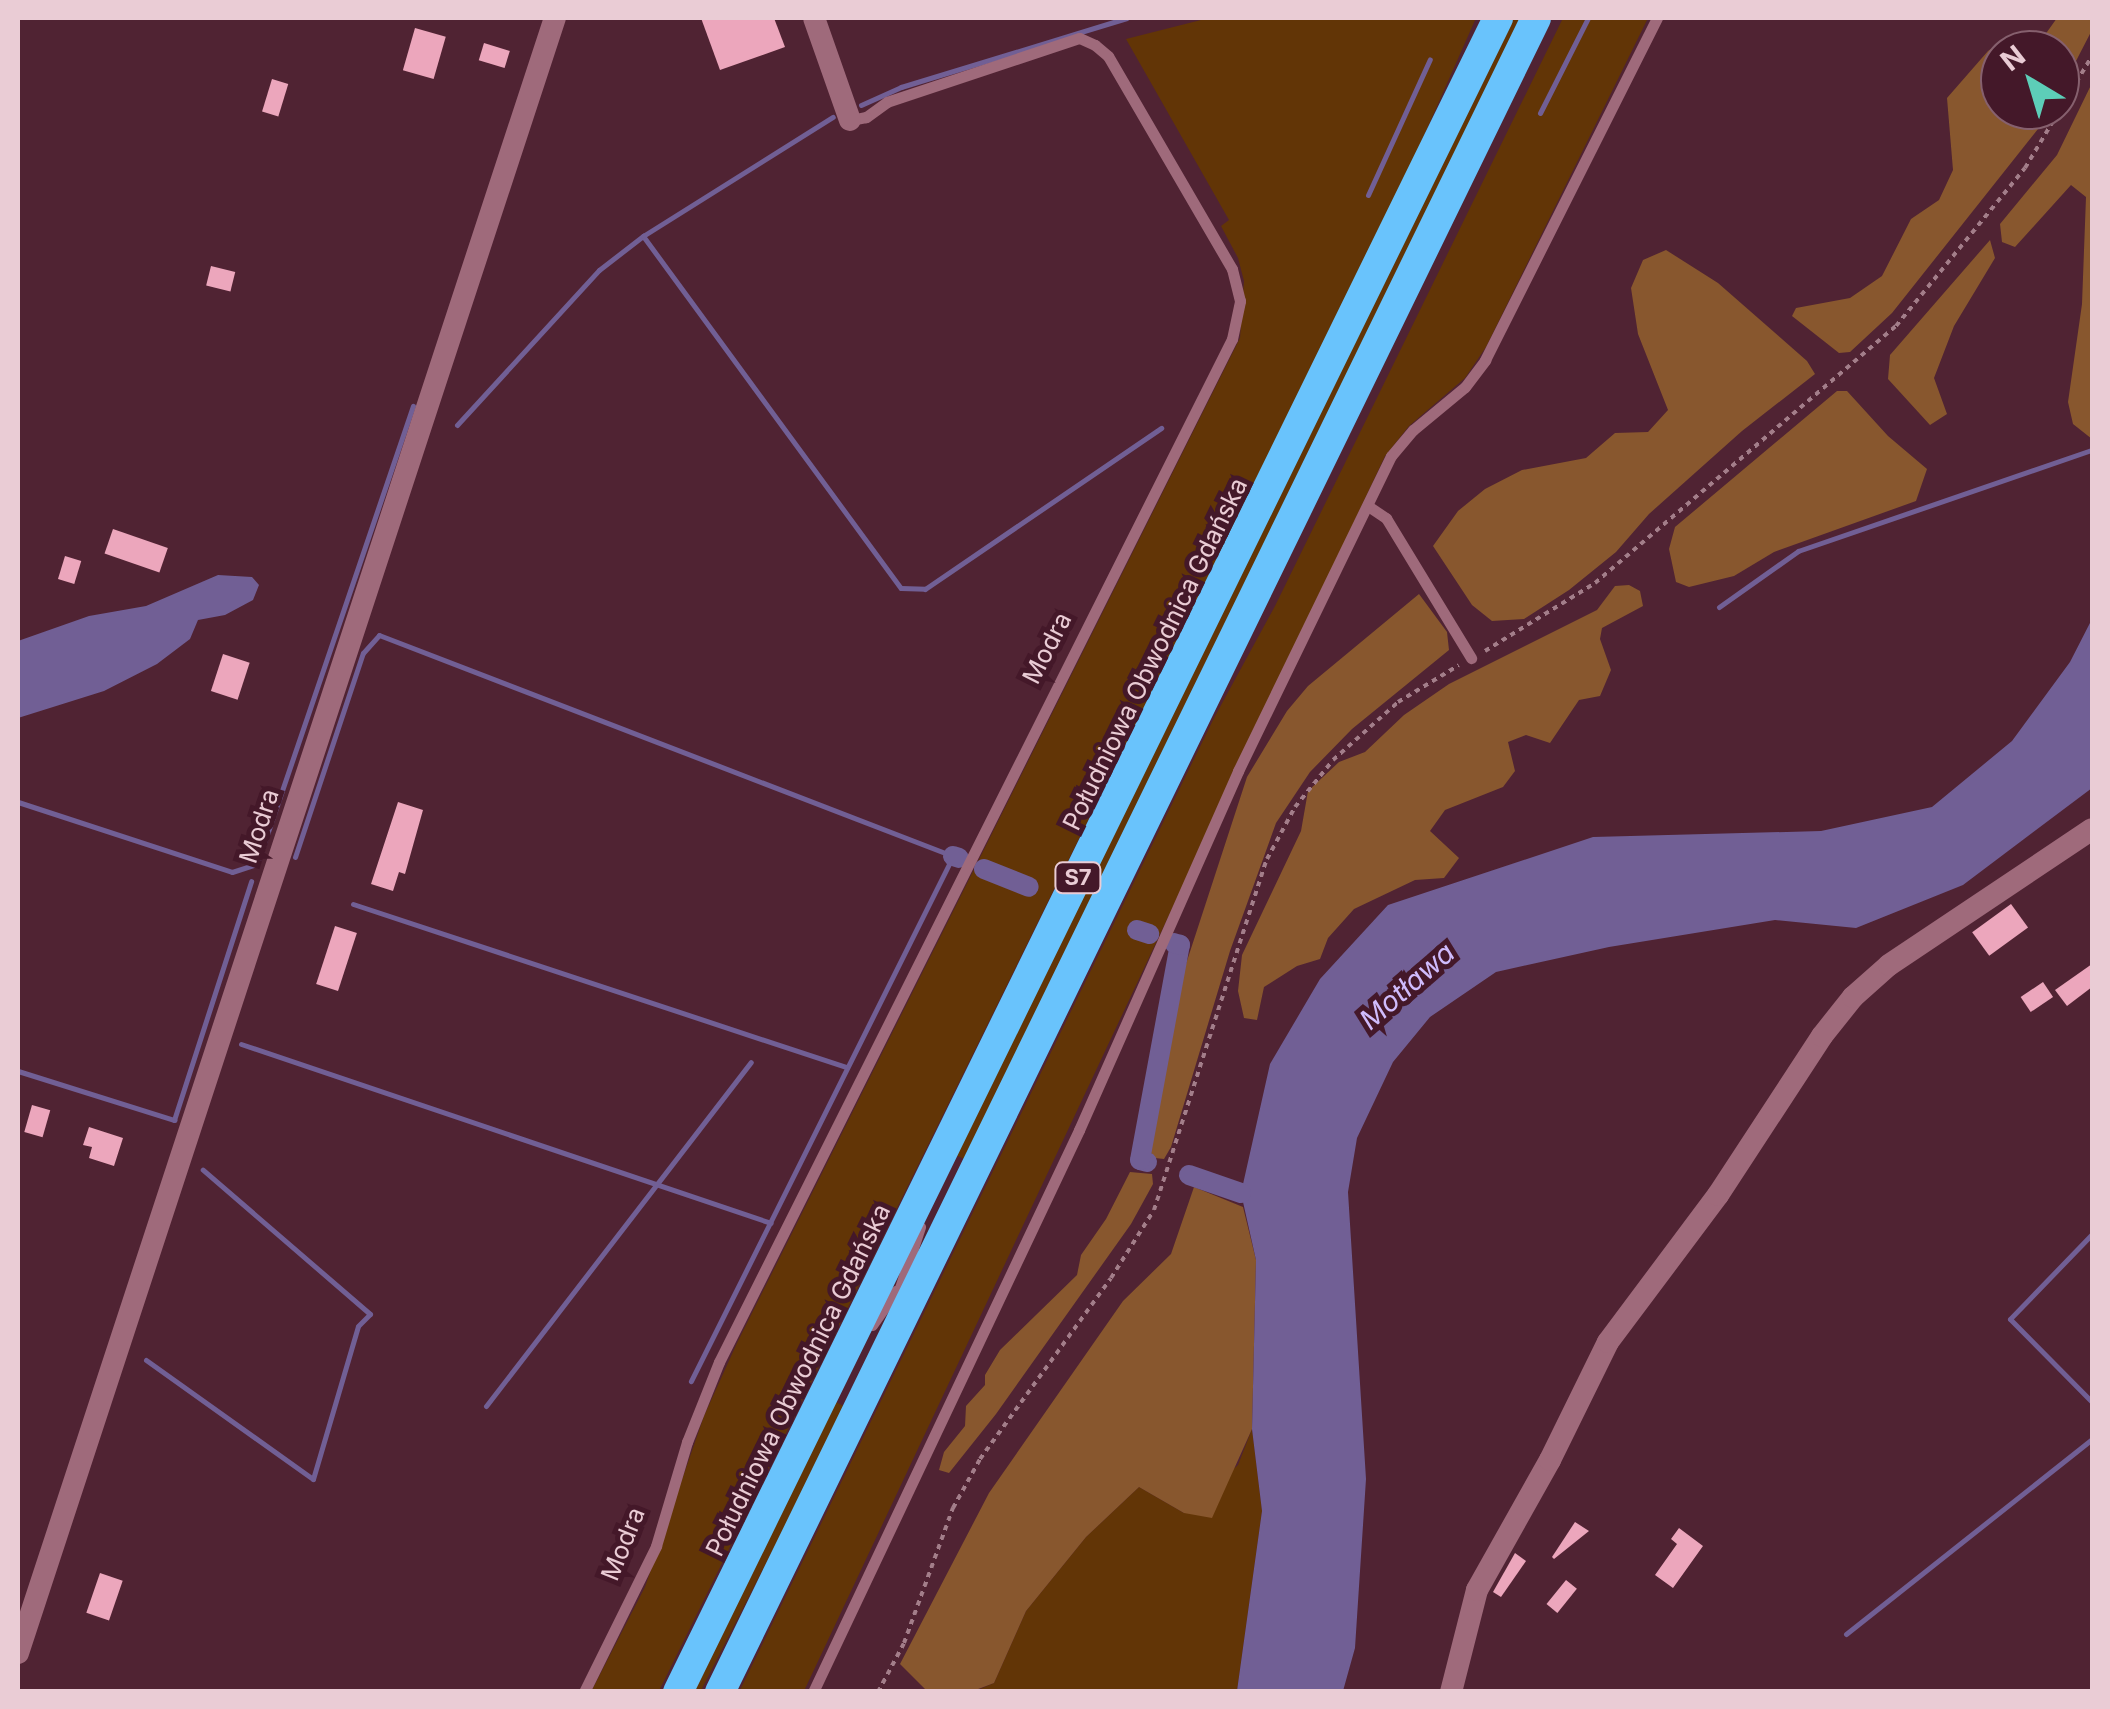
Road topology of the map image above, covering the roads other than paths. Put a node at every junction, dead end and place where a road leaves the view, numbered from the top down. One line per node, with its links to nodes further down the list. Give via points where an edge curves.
1 (555, 18): 15 (street, Modra)
2 (814, 18): 6 (street)
3 (1498, 18): 10 (highway, Południowa Obwodnica Gdańska / S7)
4 (1657, 18): 7 (lane, via 1485,360 1391,456)
5 (1545, 25): 11 (highway, S7, via 1504,84)
6 (850, 120): 16 (lane, Modra, via 1079,38 1108,56 1232,269 1240,301 1232,340 718,1362 656,1546)
7 (1368, 506): 8 (lane, via 1386,518); 19 (lane, via 1238,770 1079,1130)
8 (1471, 658)
9 (2091, 836): 20 (street, via 1889,965 1822,1036 1718,1195 1608,1342 1477,1590)
10 (945, 1150): 12 (lane); 13 (highway, Południowa Obwodnica Gdańska / S7)
11 (977, 1165): 12 (lane); 14 (highway, S7)
12 (904, 1279): 13 (lane); 14 (lane)
13 (824, 1395): 17 (highway, Południowa Obwodnica Gdańska / S7)
14 (856, 1412): 18 (highway, S7)
15 (18, 1653)
16 (584, 1692)
17 (678, 1692)
18 (720, 1692)
19 (813, 1692)
20 (1452, 1692)

